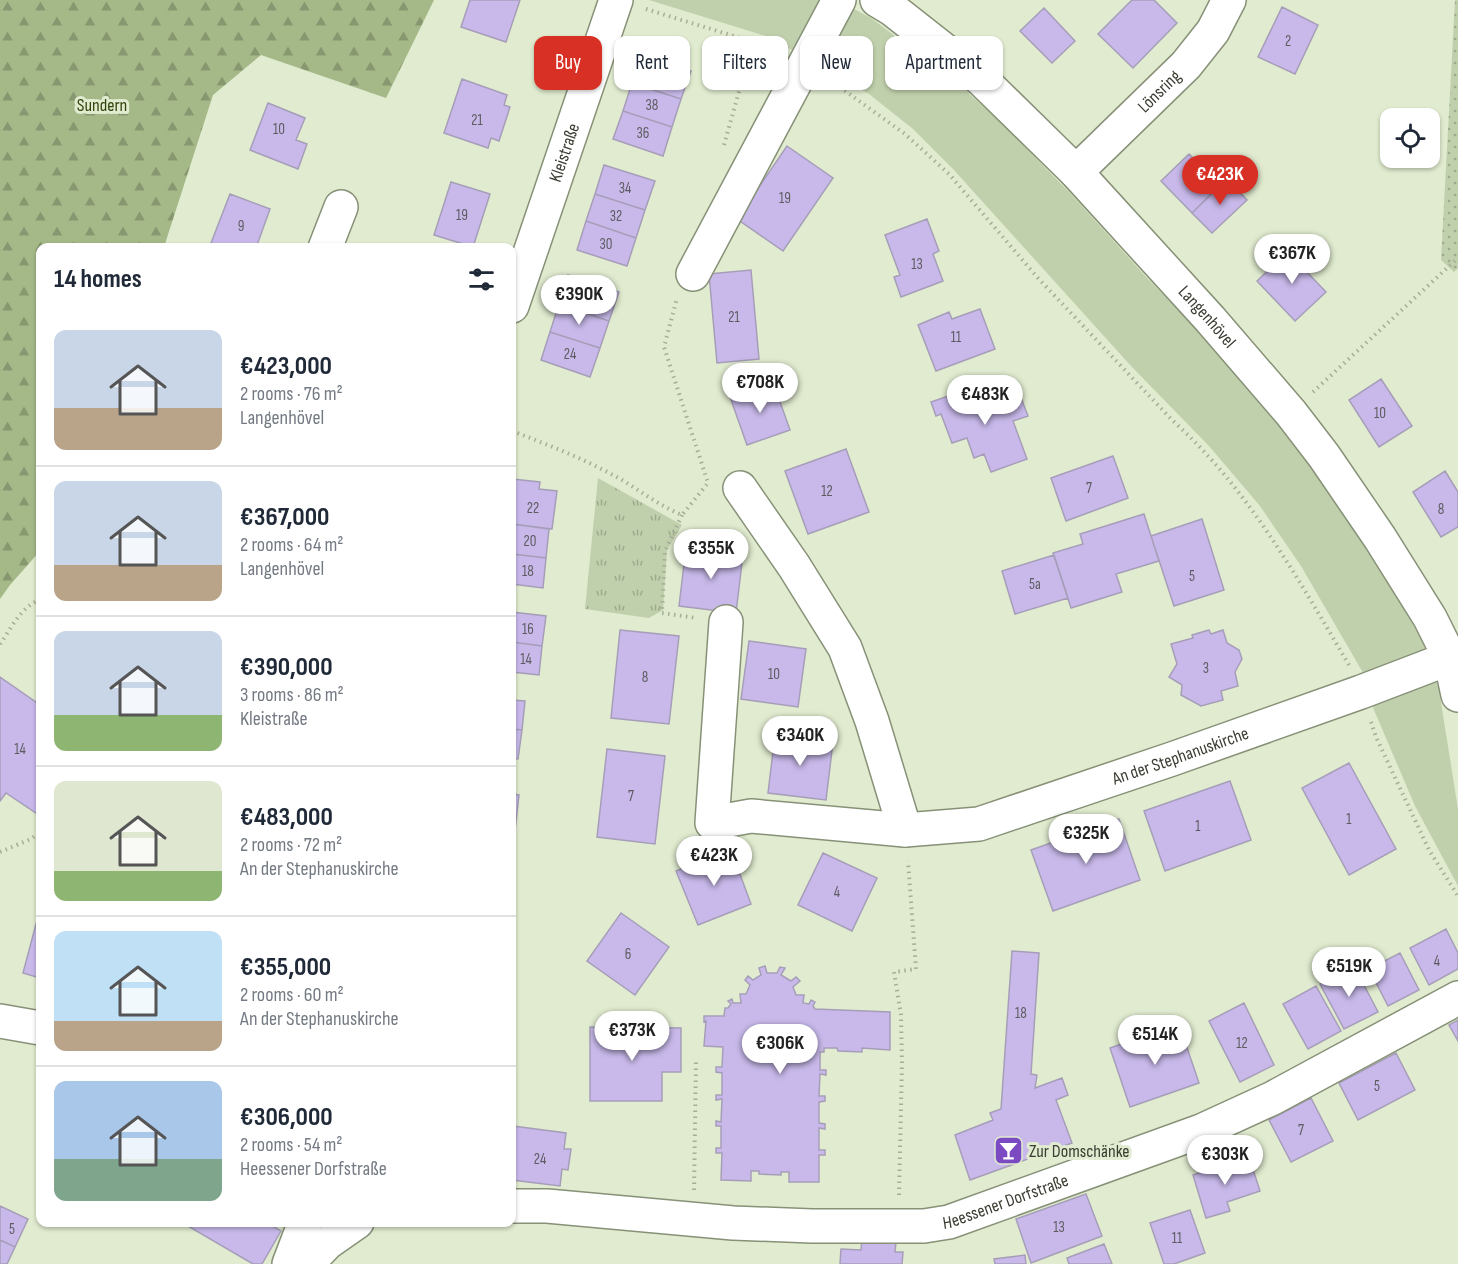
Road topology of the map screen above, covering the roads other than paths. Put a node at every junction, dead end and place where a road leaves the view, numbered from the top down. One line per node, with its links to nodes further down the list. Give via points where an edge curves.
1 (839, 0): 8 (street)
2 (877, 0): 5 (street, Langenhövel, via 981,79)
3 (1229, 0): 5 (street, Lönsring, via 1186,65)
4 (629, 4): 9 (street, Kleistraße)
5 (1076, 172): 12 (street, Langenhövel, via 1291,413 1380,538)
6 (341, 207): 7 (street)
7 (328, 243)
8 (686, 283)
9 (516, 296)
10 (740, 488): 14 (street, via 845,648)
11 (726, 622): 14 (street, An der Stephanuskirche, via 712,823 751,816)
12 (1450, 658): 13 (street, Langenhövel); 14 (street, An der Stephanuskirche, via 979,824)
13 (1458, 695)
14 (905, 830)
15 (1458, 998): 18 (street, Heessener Dorfstraße, via 1273,1098 1200,1131 949,1222 900,1227 812,1226)
16 (0, 1021): 17 (street)
17 (36, 1027)
18 (516, 1206)
19 (303, 1227): 21 (street)
20 (350, 1227): 22 (street)
21 (289, 1264)
22 (307, 1264)

